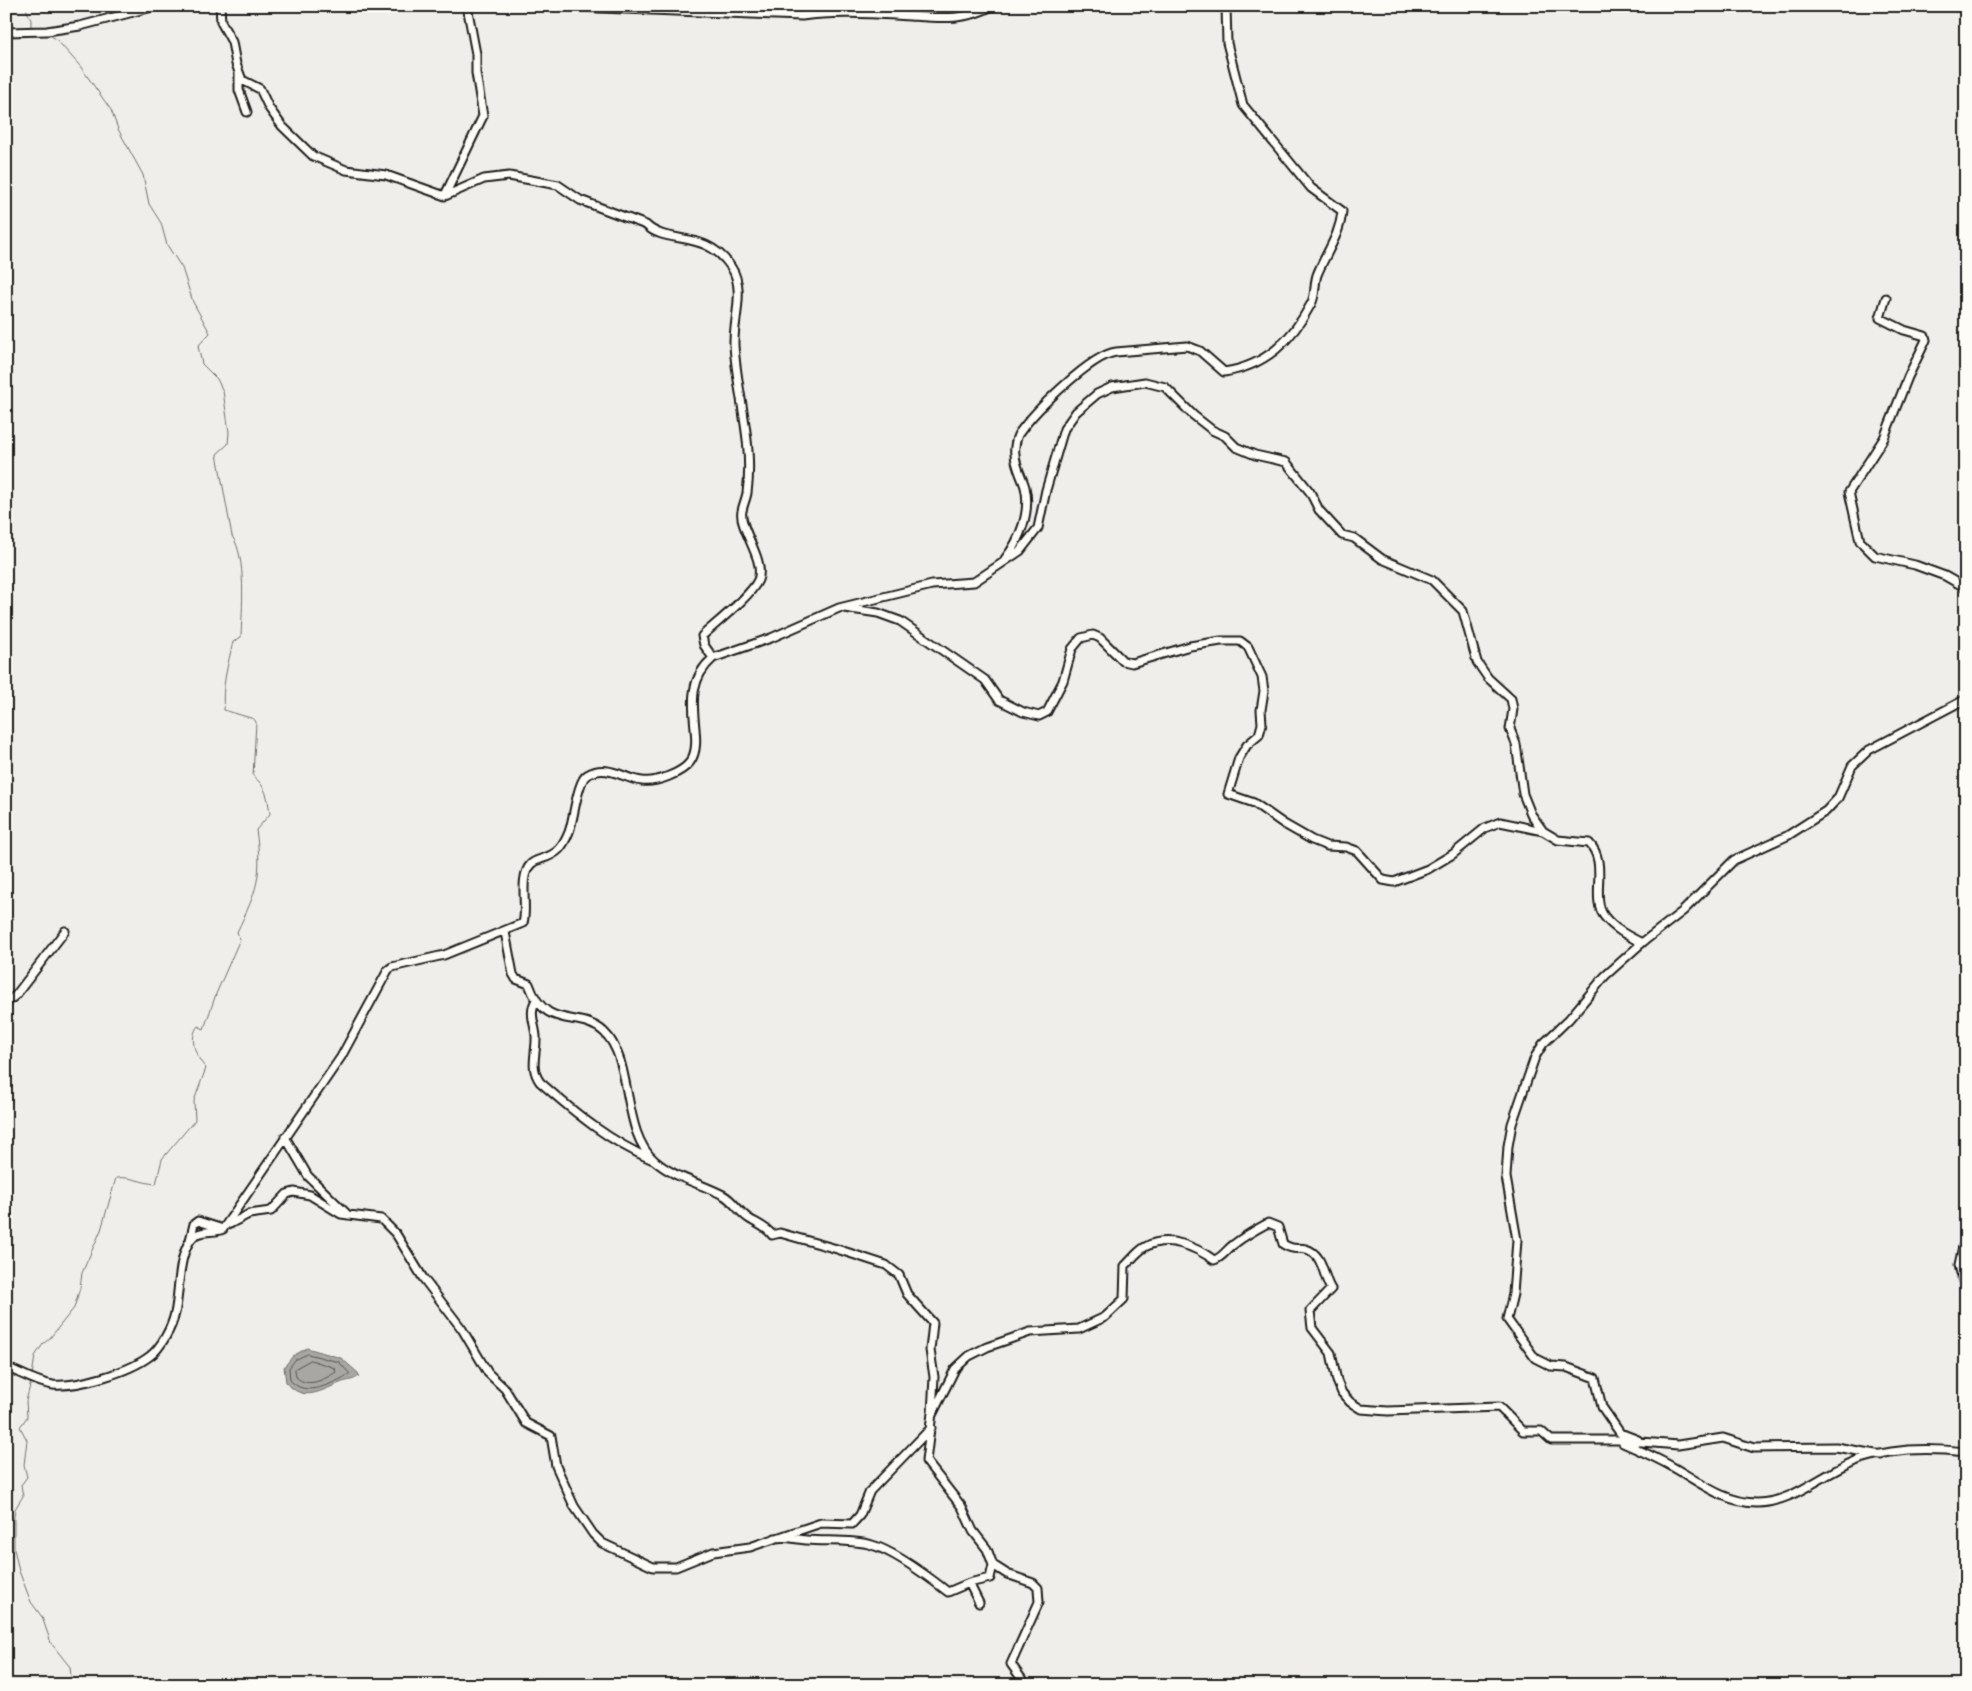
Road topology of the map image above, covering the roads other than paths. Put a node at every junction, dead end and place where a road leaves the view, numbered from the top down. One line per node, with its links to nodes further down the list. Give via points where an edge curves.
1 (156, 6): 9 (street, via 72,27)
2 (220, 6): 10 (street, via 221,22 232,42)
3 (467, 6): 12 (street, via 483,113)
4 (550, 6): 8 (street)
5 (782, 6): 8 (street)
6 (992, 6): 8 (street, via 964,18 826,13)
7 (1226, 6): 14 (street, via 1227,43 1243,105 1311,188 1342,211 1335,242 1314,284 1312,304 1297,330 1265,360 1251,366 1224,372 1200,350 1187,346 1116,352 1107,353 1065,384 1018,434 1015,454 1026,490 1026,516 1014,547)
8 (771, 15)
9 (6, 32)
10 (239, 72): 11 (street, via 239,90); 12 (street, via 245,82 260,89 282,126 313,156 346,170 386,175)
11 (247, 112)
12 (445, 196): 17 (street, via 467,184 498,176 558,185 580,200 646,225 651,230 715,249 736,275 734,344 749,462 747,493 741,513 753,544 759,576 738,604 702,636)
13 (1886, 298): 15 (street, via 1880,318 1925,336 1926,340 1884,438 1849,492 1860,541 1875,556 1915,564)
14 (1002, 563): 16 (street, via 974,582 932,585); 19 (street, via 1020,551 1038,528 1064,429 1076,412 1112,387 1145,382 1165,387 1193,415 1236,447 1286,462 1310,492 1318,510 1342,535 1354,538 1382,559 1432,580 1463,611 1477,662 1511,700 1510,729 1516,744 1524,794)
15 (1966, 588)
16 (839, 608): 17 (street); 19 (street, via 878,613 900,621 985,680 999,700 1022,712 1039,716 1046,712 1063,681 1072,649 1081,638 1093,635 1100,638 1122,661 1132,663 1190,646 1240,641 1248,647 1262,677 1262,724 1259,735 1239,758 1228,794 1254,803 1312,840 1357,851 1383,880 1394,882 1428,869 1485,828 1500,822)
17 (713, 658): 21 (street, via 704,666 694,695 691,761 674,774 648,781 618,772 596,772 586,776 580,785 564,845 551,856 531,864 525,883 524,921)
18 (1966, 699): 22 (street, via 1869,750 1852,766 1838,798 1826,811 1787,836 1734,860 1683,910)
19 (1542, 831): 22 (street, via 1558,840 1589,842 1593,847 1600,882 1599,906 1604,917 1619,931)
20 (66, 930): 24 (street, via 16,995)
21 (505, 932): 23 (street, via 512,974 528,984); 25 (street, via 492,934 431,960 388,970 341,1057)
22 (1642, 943): 36 (street, via 1605,976 1543,1044 1512,1124 1506,1177 1517,1240 1514,1294 1507,1319 1535,1358 1551,1366 1566,1367 1595,1378 1602,1407 1620,1433)
23 (536, 1002): 26 (street, via 558,1017 596,1027 613,1043 638,1131); 26 (street, via 532,1010 536,1038 533,1058 540,1082 581,1118 632,1151)
24 (6, 1003)
25 (285, 1137): 27 (street, via 308,1176); 28 (street)
26 (654, 1160): 33 (street, via 684,1179 725,1196 746,1217 772,1235 784,1234 837,1248 895,1271 907,1294 933,1323 930,1350 934,1377)
27 (348, 1215): 28 (street, via 336,1212 310,1195 292,1192 271,1210 249,1214); 39 (street, via 381,1219 396,1234 488,1373 505,1389 526,1423 551,1436 553,1456 564,1485 585,1524 602,1543 653,1567 676,1568 712,1552 750,1548)
28 (224, 1229): 29 (street, via 196,1235); 29 (street, via 198,1221)
29 (189, 1245): 32 (street, via 180,1275 174,1318 152,1355 114,1373 83,1382 51,1385)
30 (1963, 1246): 31 (street, via 1959,1265)
31 (1966, 1294)
32 (6, 1367)
33 (932, 1415): 34 (street); 35 (street, via 955,1369 969,1356 1015,1336 1080,1329 1105,1317 1124,1299 1125,1266 1143,1248 1152,1243 1179,1243 1195,1247 1214,1260 1246,1235 1268,1224 1278,1227 1283,1244 1297,1250 1306,1249 1323,1266 1325,1280 1331,1289 1310,1311 1312,1328 1332,1353 1342,1393 1361,1409 1499,1407 1523,1430 1541,1431 1551,1440)
34 (931, 1428): 39 (street, via 870,1491 860,1515 852,1524 821,1523); 40 (street, via 926,1453 928,1466 962,1507)
35 (1618, 1440): 36 (street); 38 (street, via 1711,1490 1735,1500 1756,1503 1773,1501 1808,1487 1860,1459)
36 (1645, 1443): 38 (street, via 1678,1445 1723,1438 1754,1448 1836,1447)
37 (1966, 1452): 38 (street, via 1935,1448)
38 (1881, 1454)
39 (776, 1538): 41 (street, via 788,1536 872,1545 932,1579 948,1592)
40 (993, 1565): 41 (street, via 987,1580); 43 (street, via 1038,1588 1039,1602 1011,1664)
41 (969, 1583): 42 (street)
42 (979, 1604)
43 (1026, 1685)

